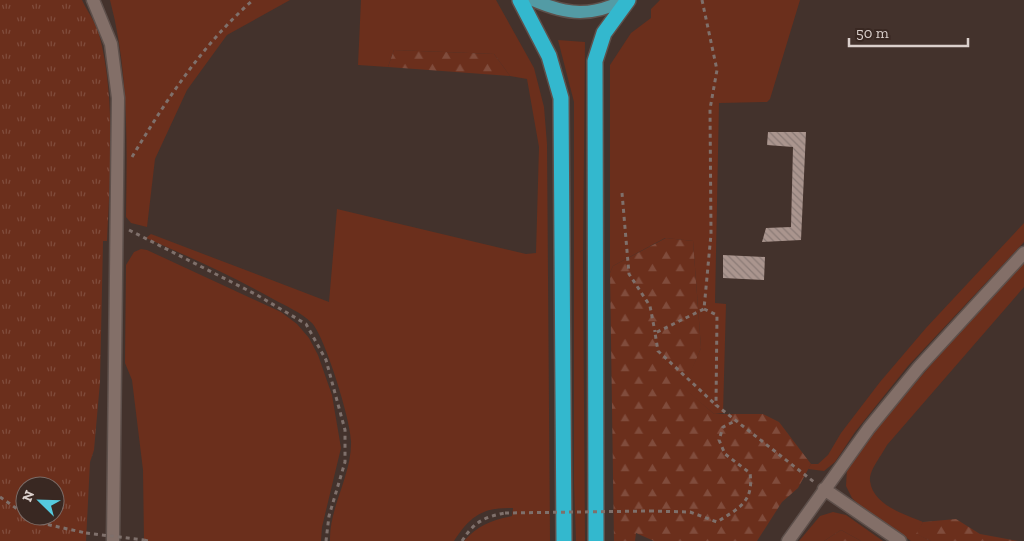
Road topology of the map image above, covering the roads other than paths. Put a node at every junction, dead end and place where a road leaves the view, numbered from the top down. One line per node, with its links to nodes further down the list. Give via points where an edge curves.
1 (93, 0): 5 (street)
2 (520, 0): 9 (highway, via 549,56 561,98)
3 (533, 0): 4 (main road, via 555,10 581,13 607,9)
4 (627, 0): 10 (highway, via 604,33 595,61)
5 (100, 6): 8 (street, via 111,44 118,98)
6 (1024, 253): 7 (street, via 919,367)
7 (824, 489): 11 (street); 12 (street)
8 (113, 541)
9 (564, 541)
10 (596, 541)
11 (788, 541)
12 (900, 541)

